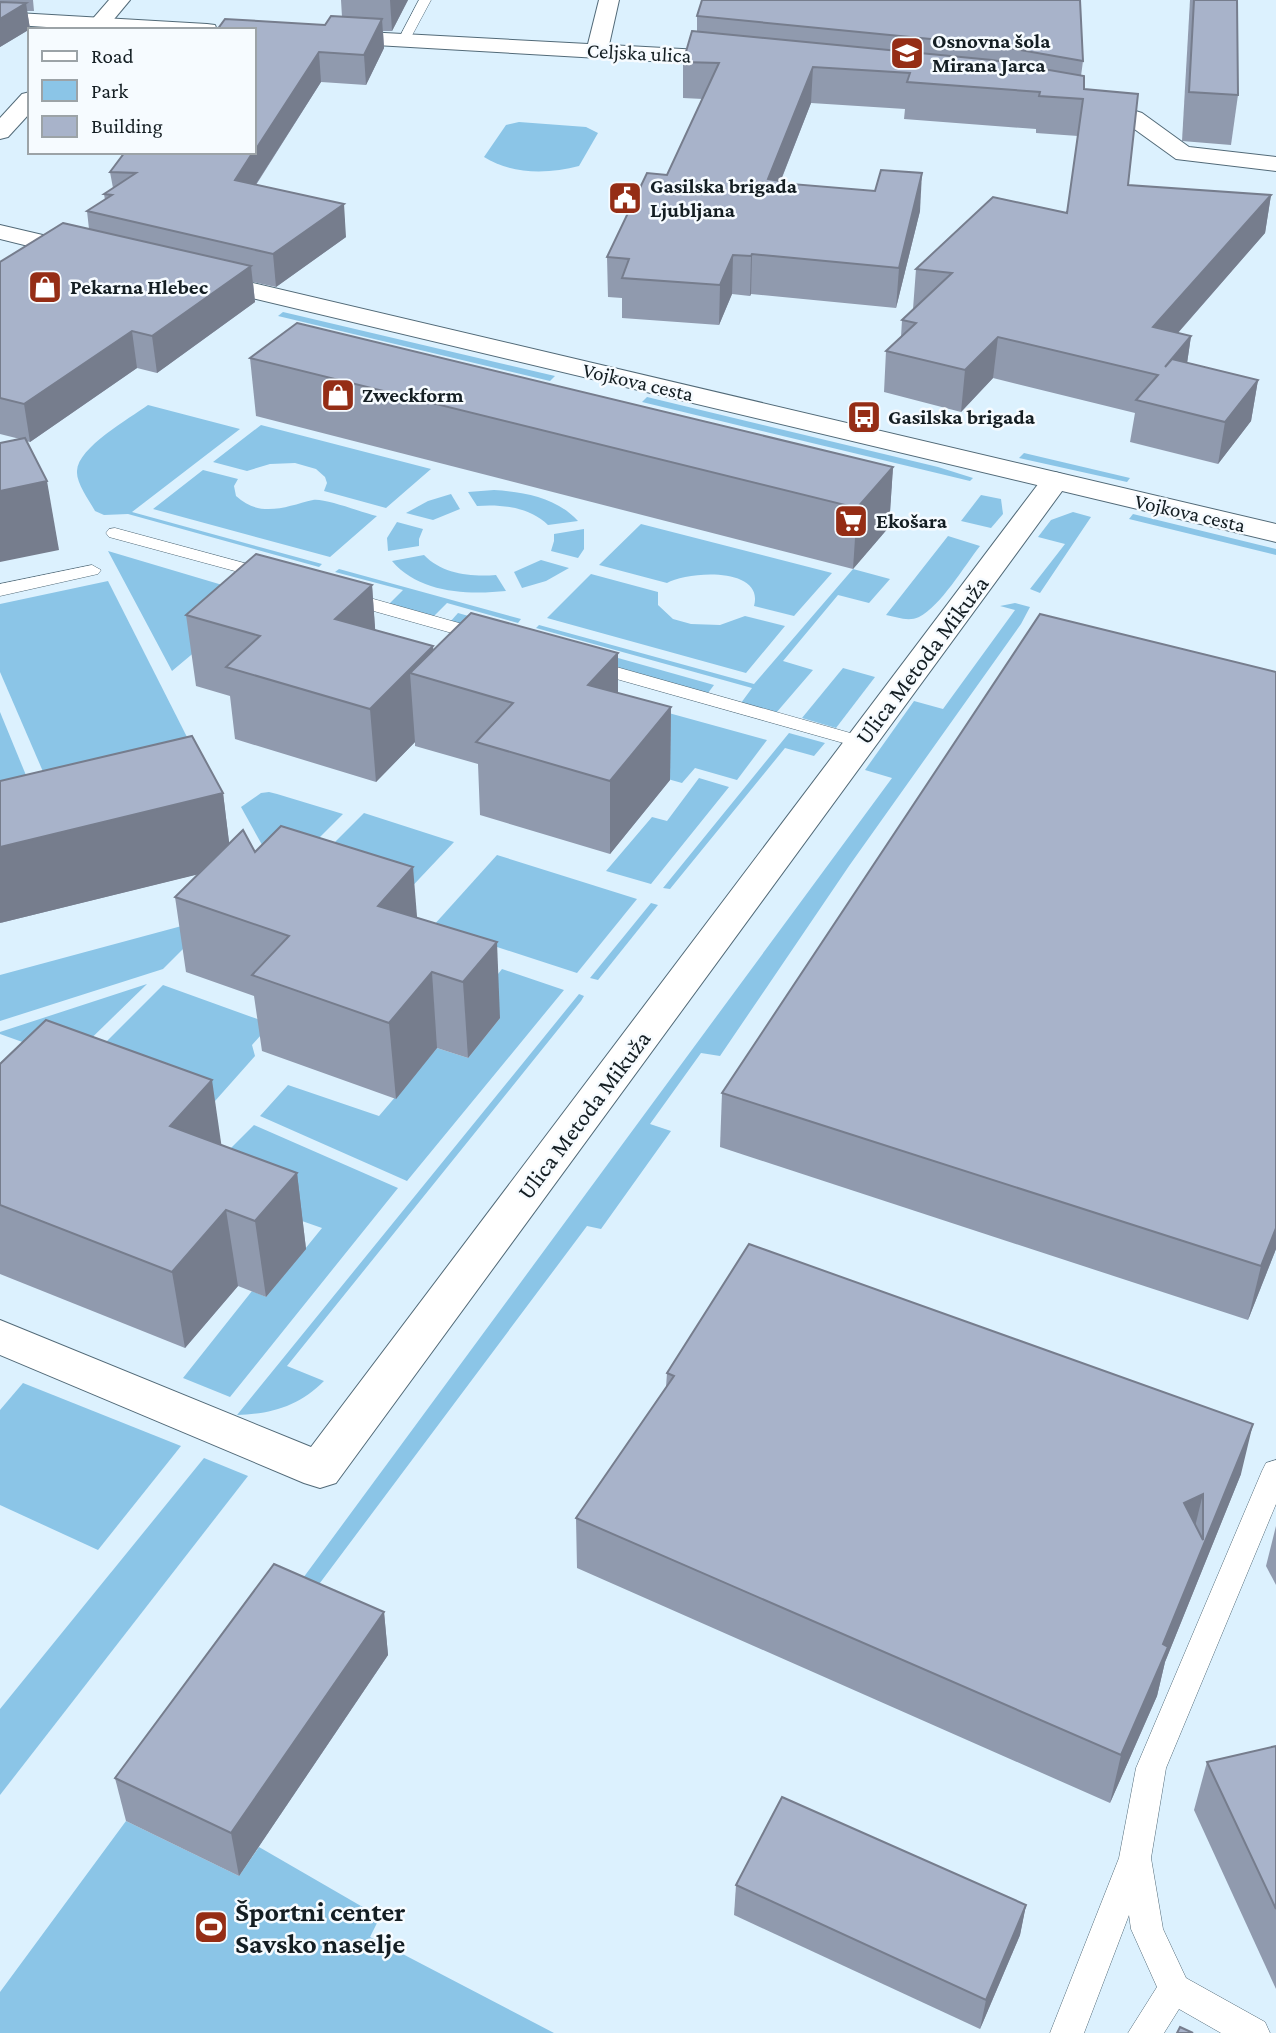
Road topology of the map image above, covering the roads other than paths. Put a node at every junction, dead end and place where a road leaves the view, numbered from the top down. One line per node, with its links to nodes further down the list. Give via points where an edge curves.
1 (120, 0): 5 (street)
2 (425, 0): 8 (lane)
3 (609, 0): 9 (street)
4 (0, 18): 5 (street)
5 (96, 27): 6 (street)
6 (133, 28)
7 (256, 32): 8 (street, Celjska ulica)
8 (404, 40): 9 (street, Celjska ulica)
9 (597, 50): 10 (street, Celjska ulica)
10 (762, 62)
11 (1060, 98): 14 (street, via 1128,116 1184,154)
12 (28, 101): 13 (street)
13 (0, 132)
14 (1276, 164)
15 (0, 232): 16 (street)
16 (104, 256)
17 (179, 274): 18 (street, Vojkova cesta)
18 (1055, 481): 19 (street, Vojkova cesta); 27 (street, Ulica Metoda Mikuža)
19 (1275, 531)
20 (116, 533): 22 (lane)
21 (92, 570): 23 (lane)
22 (285, 580)
23 (0, 590)
24 (325, 592): 25 (lane)
25 (502, 641)
26 (567, 659): 27 (lane)
27 (861, 742): 28 (street, Ulica Metoda Mikuža, via 320,1470)
28 (0, 1337)
29 (1276, 1471): 30 (lane, via 1151,1768)
30 (1135, 1858): 31 (lane, via 1147,1929); 32 (lane)
31 (1174, 1989): 33 (lane); 34 (lane)
32 (1067, 2033)
33 (1145, 2033)
34 (1253, 2033)

